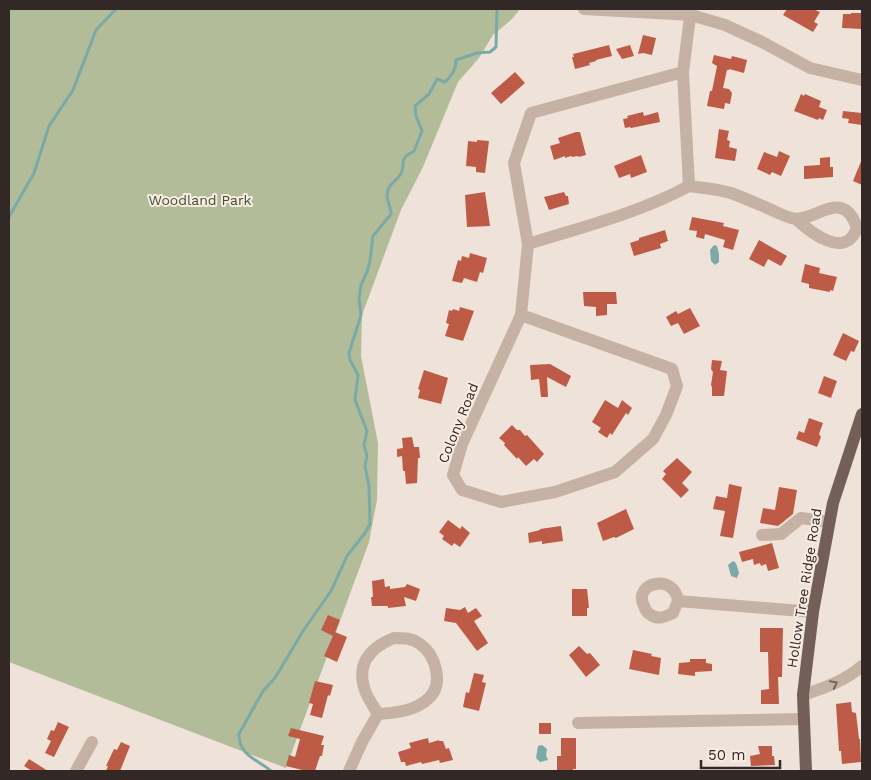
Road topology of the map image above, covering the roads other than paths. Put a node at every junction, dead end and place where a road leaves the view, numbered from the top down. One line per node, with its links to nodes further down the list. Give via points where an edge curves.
1 (584, 9): 2 (street)
2 (691, 12): 3 (street); 4 (street, via 762,42 810,68)
3 (683, 72): 5 (street); 7 (street, Colony Road, via 531,113 514,163)
4 (862, 80)
5 (688, 186): 6 (street, via 730,193); 7 (street, via 667,198 615,217)
6 (796, 219)
7 (528, 244): 8 (street, Colony Road)
8 (521, 315): 8 (street, Colony Road, via 672,369 677,386 653,438 615,472 555,492 501,502 462,490 453,475 462,444)
9 (862, 414): 10 (main road, Hollow Tree Ridge Road)
10 (829, 522): 11 (street, via 801,518 781,534); 13 (main road, Hollow Tree Ridge Road)
11 (762, 535)
12 (678, 601): 13 (street)
13 (813, 612): 15 (main road, Hollow Tree Ridge Road)
14 (862, 666): 15 (street, one-way to 14, via 854,674)
15 (803, 695): 17 (main road, Hollow Tree Ridge Road)
16 (378, 714): 16 (street, via 414,708 430,698 437,685 436,669 421,644 409,638 394,638 381,643 368,654 362,676 366,693); 21 (street)
17 (804, 719): 18 (street); 22 (main road, Hollow Tree Ridge Road)
18 (578, 723)
19 (92, 742): 20 (street)
20 (76, 771)
21 (349, 771)
22 (806, 771)

